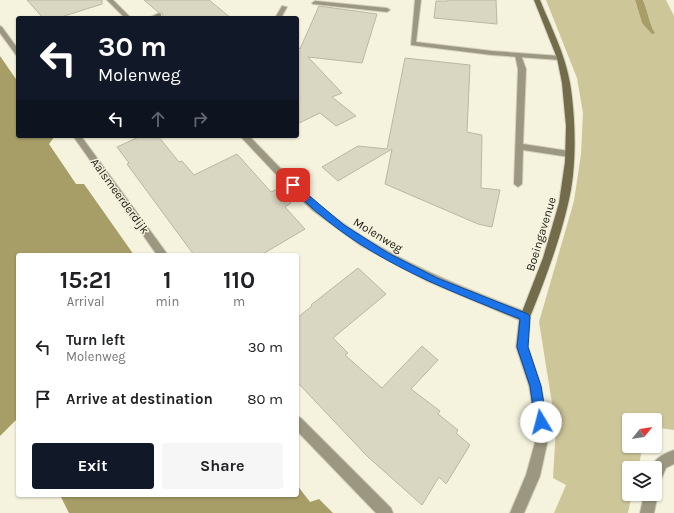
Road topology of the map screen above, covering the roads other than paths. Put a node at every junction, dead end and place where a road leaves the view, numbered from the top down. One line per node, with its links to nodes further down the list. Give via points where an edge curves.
1 (110, 0): 7 (street)
2 (418, 0): 11 (street, via 413,44)
3 (537, 0): 12 (street, Boeingavenue)
4 (315, 3): 6 (street)
5 (284, 7): 8 (street)
6 (386, 10)
7 (126, 16)
8 (279, 16)
9 (0, 28): 10 (street)
10 (16, 51)
11 (518, 55): 12 (street); 15 (street, via 522,69)
12 (560, 58): 16 (street, Boeingavenue, via 566,83 570,126)
13 (78, 138): 18 (street, Aalsmeerderdijk)
14 (246, 138): 19 (street, Molenweg, via 313,205 341,228 385,256 434,280)
15 (519, 146): 16 (street); 17 (street)
16 (569, 154): 19 (street, Boeingavenue, via 564,203 548,258)
17 (518, 184)
18 (162, 253)
19 (525, 317): 25 (street, via 522,347 536,386 543,434 533,476)
20 (299, 424): 24 (street)
21 (674, 457): 22 (street)
22 (662, 463)
23 (650, 501): 26 (street)
24 (386, 513)
25 (516, 513)
26 (647, 513)

